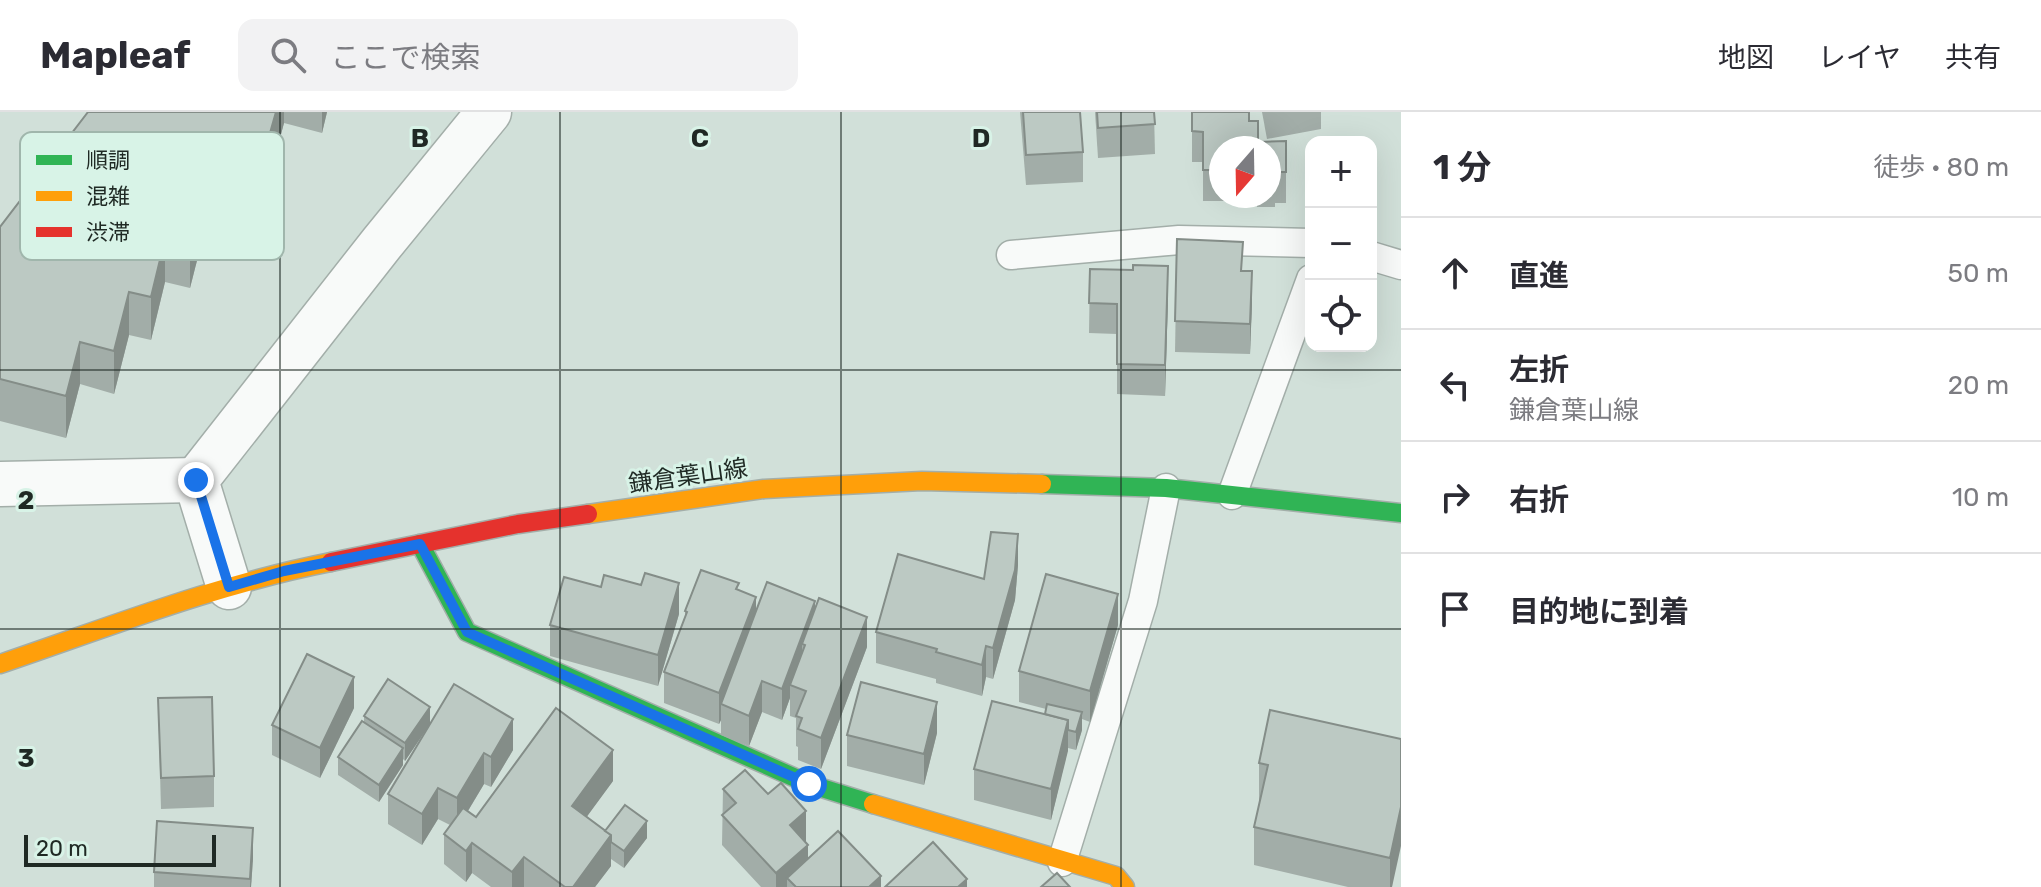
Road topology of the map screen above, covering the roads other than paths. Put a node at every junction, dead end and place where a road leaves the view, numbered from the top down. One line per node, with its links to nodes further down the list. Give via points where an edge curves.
1 (489, 112): 7 (street)
2 (1305, 243): 3 (lane, via 1179,240)
3 (1011, 255)
4 (1377, 258): 5 (lane)
5 (1401, 265)
6 (1311, 280): 10 (lane)
7 (196, 480): 8 (street); 13 (street)
8 (0, 484)
9 (1166, 488): 10 (main road, 鎌倉葉山線); 12 (main road, 鎌倉葉山線, via 922,481 764,489 518,524); 15 (lane, via 1143,601)
10 (1232, 495): 11 (main road, 鎌倉葉山線)
11 (1401, 513)
12 (420, 544): 13 (main road, 鎌倉葉山線); 15 (main road, via 467,632 809,784)
13 (229, 587): 14 (main road, 鎌倉葉山線)
14 (0, 664)
15 (1062, 862): 16 (main road, via 1116,876)
16 (1125, 887)

